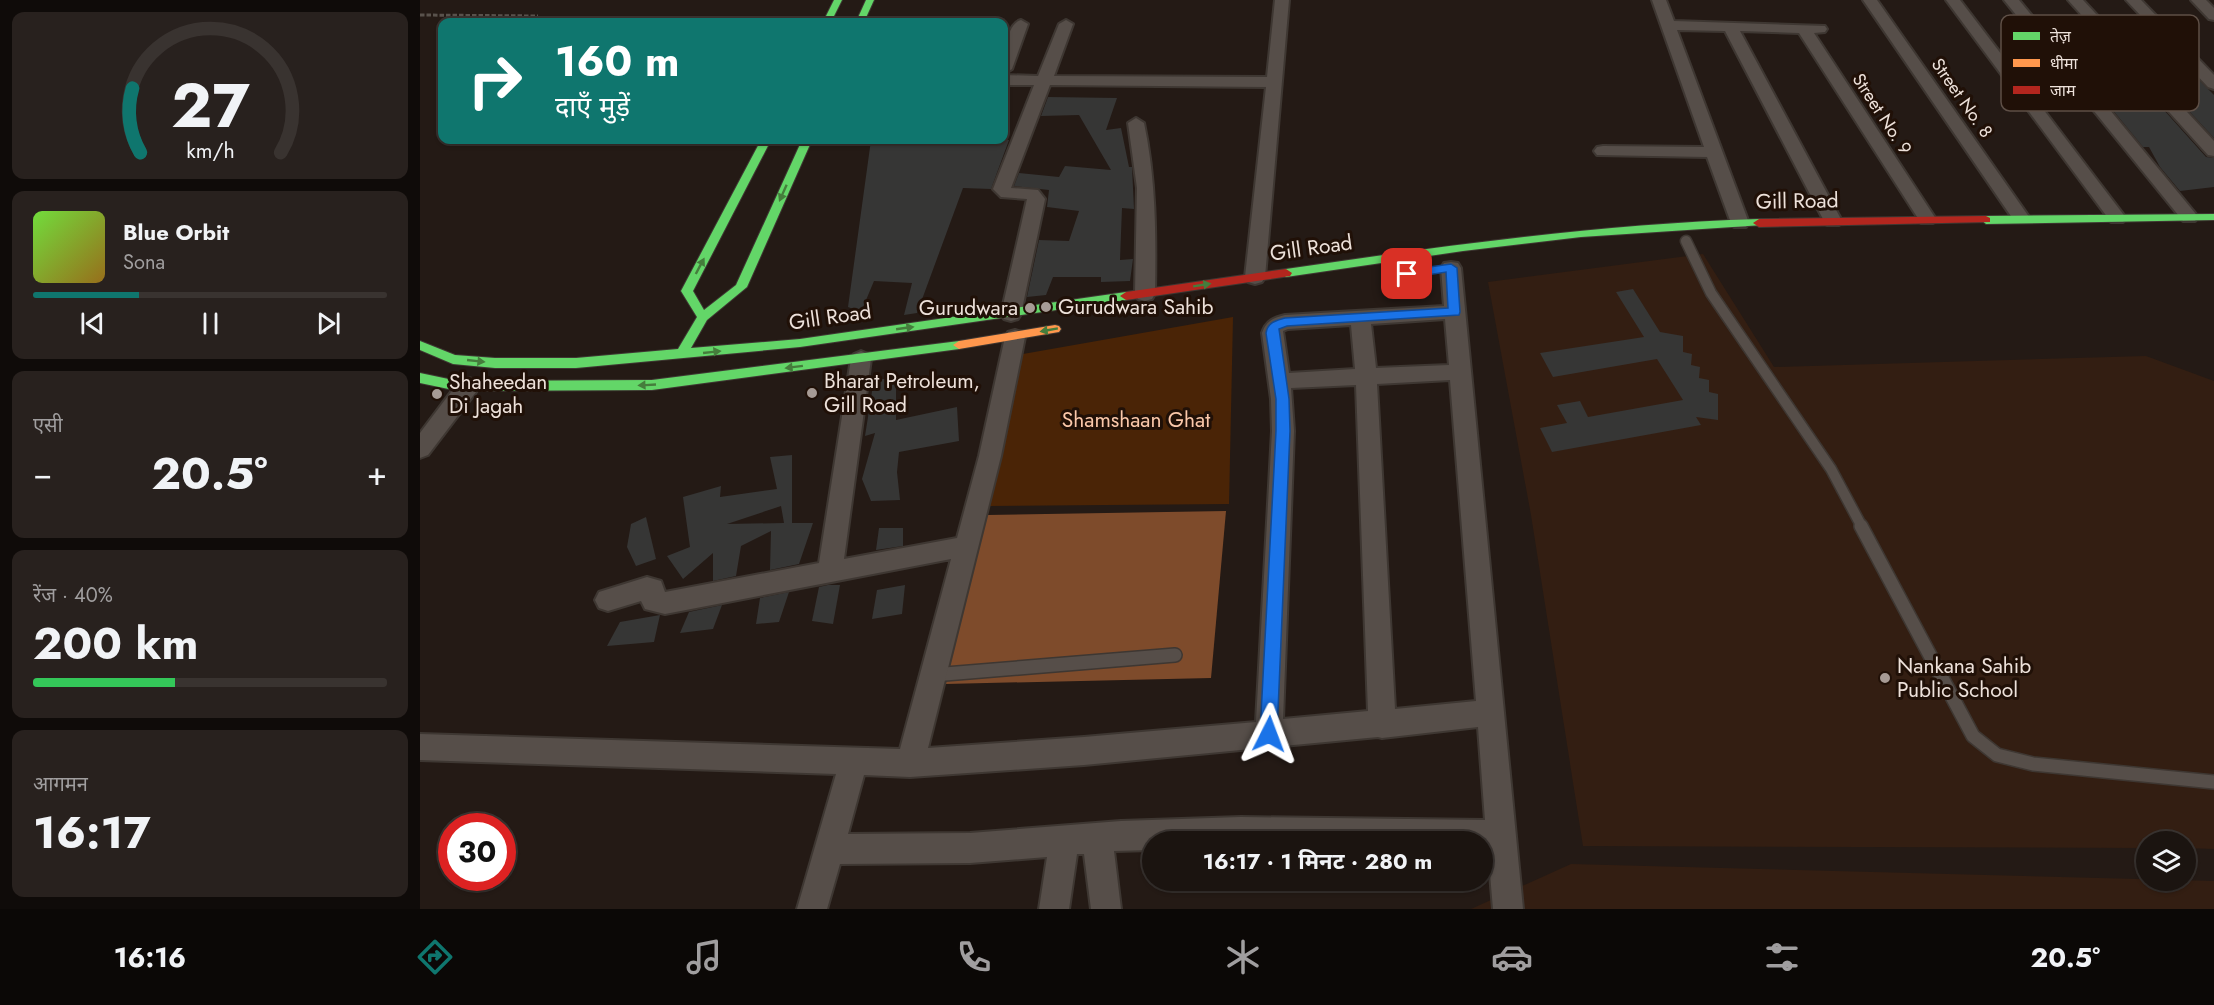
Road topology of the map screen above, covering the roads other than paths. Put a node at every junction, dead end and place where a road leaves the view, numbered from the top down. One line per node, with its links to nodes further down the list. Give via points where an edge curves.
1 (838, 0): 15 (main road)
2 (870, 0): 16 (main road)
3 (1282, 0): 28 (street)
4 (1659, 0): 19 (street)
5 (1870, 0): 41 (street, Street No. 8)
6 (1953, 0): 24 (street)
7 (2011, 0): 11 (street)
8 (2075, 0): 12 (street)
9 (2133, 0): 13 (street)
10 (2198, 0): 14 (street)
11 (2023, 15)
12 (2089, 15)
13 (2147, 15)
14 (2214, 16)
15 (829, 18)
16 (862, 18)
17 (1021, 24): 23 (street)
18 (1066, 24): 27 (street)
19 (1668, 26): 20 (street); 38 (street)
20 (1730, 27): 21 (street); 44 (street)
21 (1804, 29): 22 (street); 43 (street, Street No. 9)
22 (1823, 29)
23 (1008, 54)
24 (2001, 64)
25 (2199, 68): 29 (street)
26 (1008, 80): 27 (street)
27 (1045, 81): 28 (street); 53 (street, via 1002,189 1007,193 1032,194 1036,199)
28 (1275, 82): 48 (street)
29 (2214, 84)
30 (2037, 111): 42 (street)
31 (2102, 111): 39 (street)
32 (2177, 111): 37 (street)
33 (1137, 123): 49 (street, via 1148,198)
34 (764, 144): 51 (main road, one-way to 34, via 687,291)
35 (805, 144): 51 (main road, one-way to 51, via 741,287)
36 (1603, 151): 38 (street)
37 (2214, 151)
38 (1714, 152): 45 (street)
39 (2189, 217): 40 (main road, Gill Road); 42 (main road, Gill Road)
40 (2214, 217)
41 (2021, 218): 42 (main road, Gill Road); 43 (main road, Gill Road)
42 (2117, 218)
43 (1927, 219): 44 (main road, Gill Road)
44 (1833, 221): 45 (main road, Gill Road)
45 (1740, 223): 48 (main road, Gill Road, via 1516,241)
46 (1686, 242): 76 (lane, via 1711,293 1831,469 1973,736 1997,755 2033,764)
47 (1451, 268): 50 (street)
48 (1255, 277): 49 (main road, Gill Road, one-way to 48)
49 (1145, 294): 53 (main road, Gill Road)
50 (1454, 312): 52 (street); 58 (street)
51 (703, 317): 56 (main road)
52 (1360, 317): 60 (street); 61 (street, via 1285,322 1274,327)
53 (1013, 325): 54 (main road, Gill Road, one-way to 53); 56 (main road, Gill Road, one-way to 53); 57 (main road, Gill Road); 65 (street, via 990,456)
54 (1065, 327)
55 (420, 345): 56 (main road, Gill Road, one-way to 56, via 453,358 495,363 576,363)
56 (681, 355)
57 (861, 359): 62 (main road, Gill Road, one-way to 62, via 652,385); 66 (street)
58 (1460, 372): 60 (street); 70 (street)
59 (420, 378): 62 (main road, Gill Road)
60 (1366, 378): 61 (street); 71 (street)
61 (1279, 381): 72 (street, via 1283,431)
62 (463, 386): 63 (main road); 64 (street)
63 (430, 393)
64 (420, 449)
65 (966, 546): 66 (street); 69 (street)
66 (830, 572): 67 (street, via 665,603 654,601 652,589 647,588)
67 (608, 600)
68 (1175, 655): 69 (lane)
69 (933, 675): 75 (street)
70 (1490, 713): 71 (street); 77 (street)
71 (1382, 725): 72 (street)
72 (1269, 734): 75 (street)
73 (420, 747): 74 (street)
74 (854, 762): 75 (street); 80 (street)
75 (910, 763)
76 (2214, 782)
77 (1501, 836): 78 (street, via 1285,831); 84 (street)
78 (1097, 838): 79 (street); 83 (street)
79 (1064, 841): 80 (street, via 970,848); 82 (street)
80 (830, 849): 81 (street)
81 (812, 909)
82 (1054, 909)
83 (1106, 909)
84 (1508, 909)

